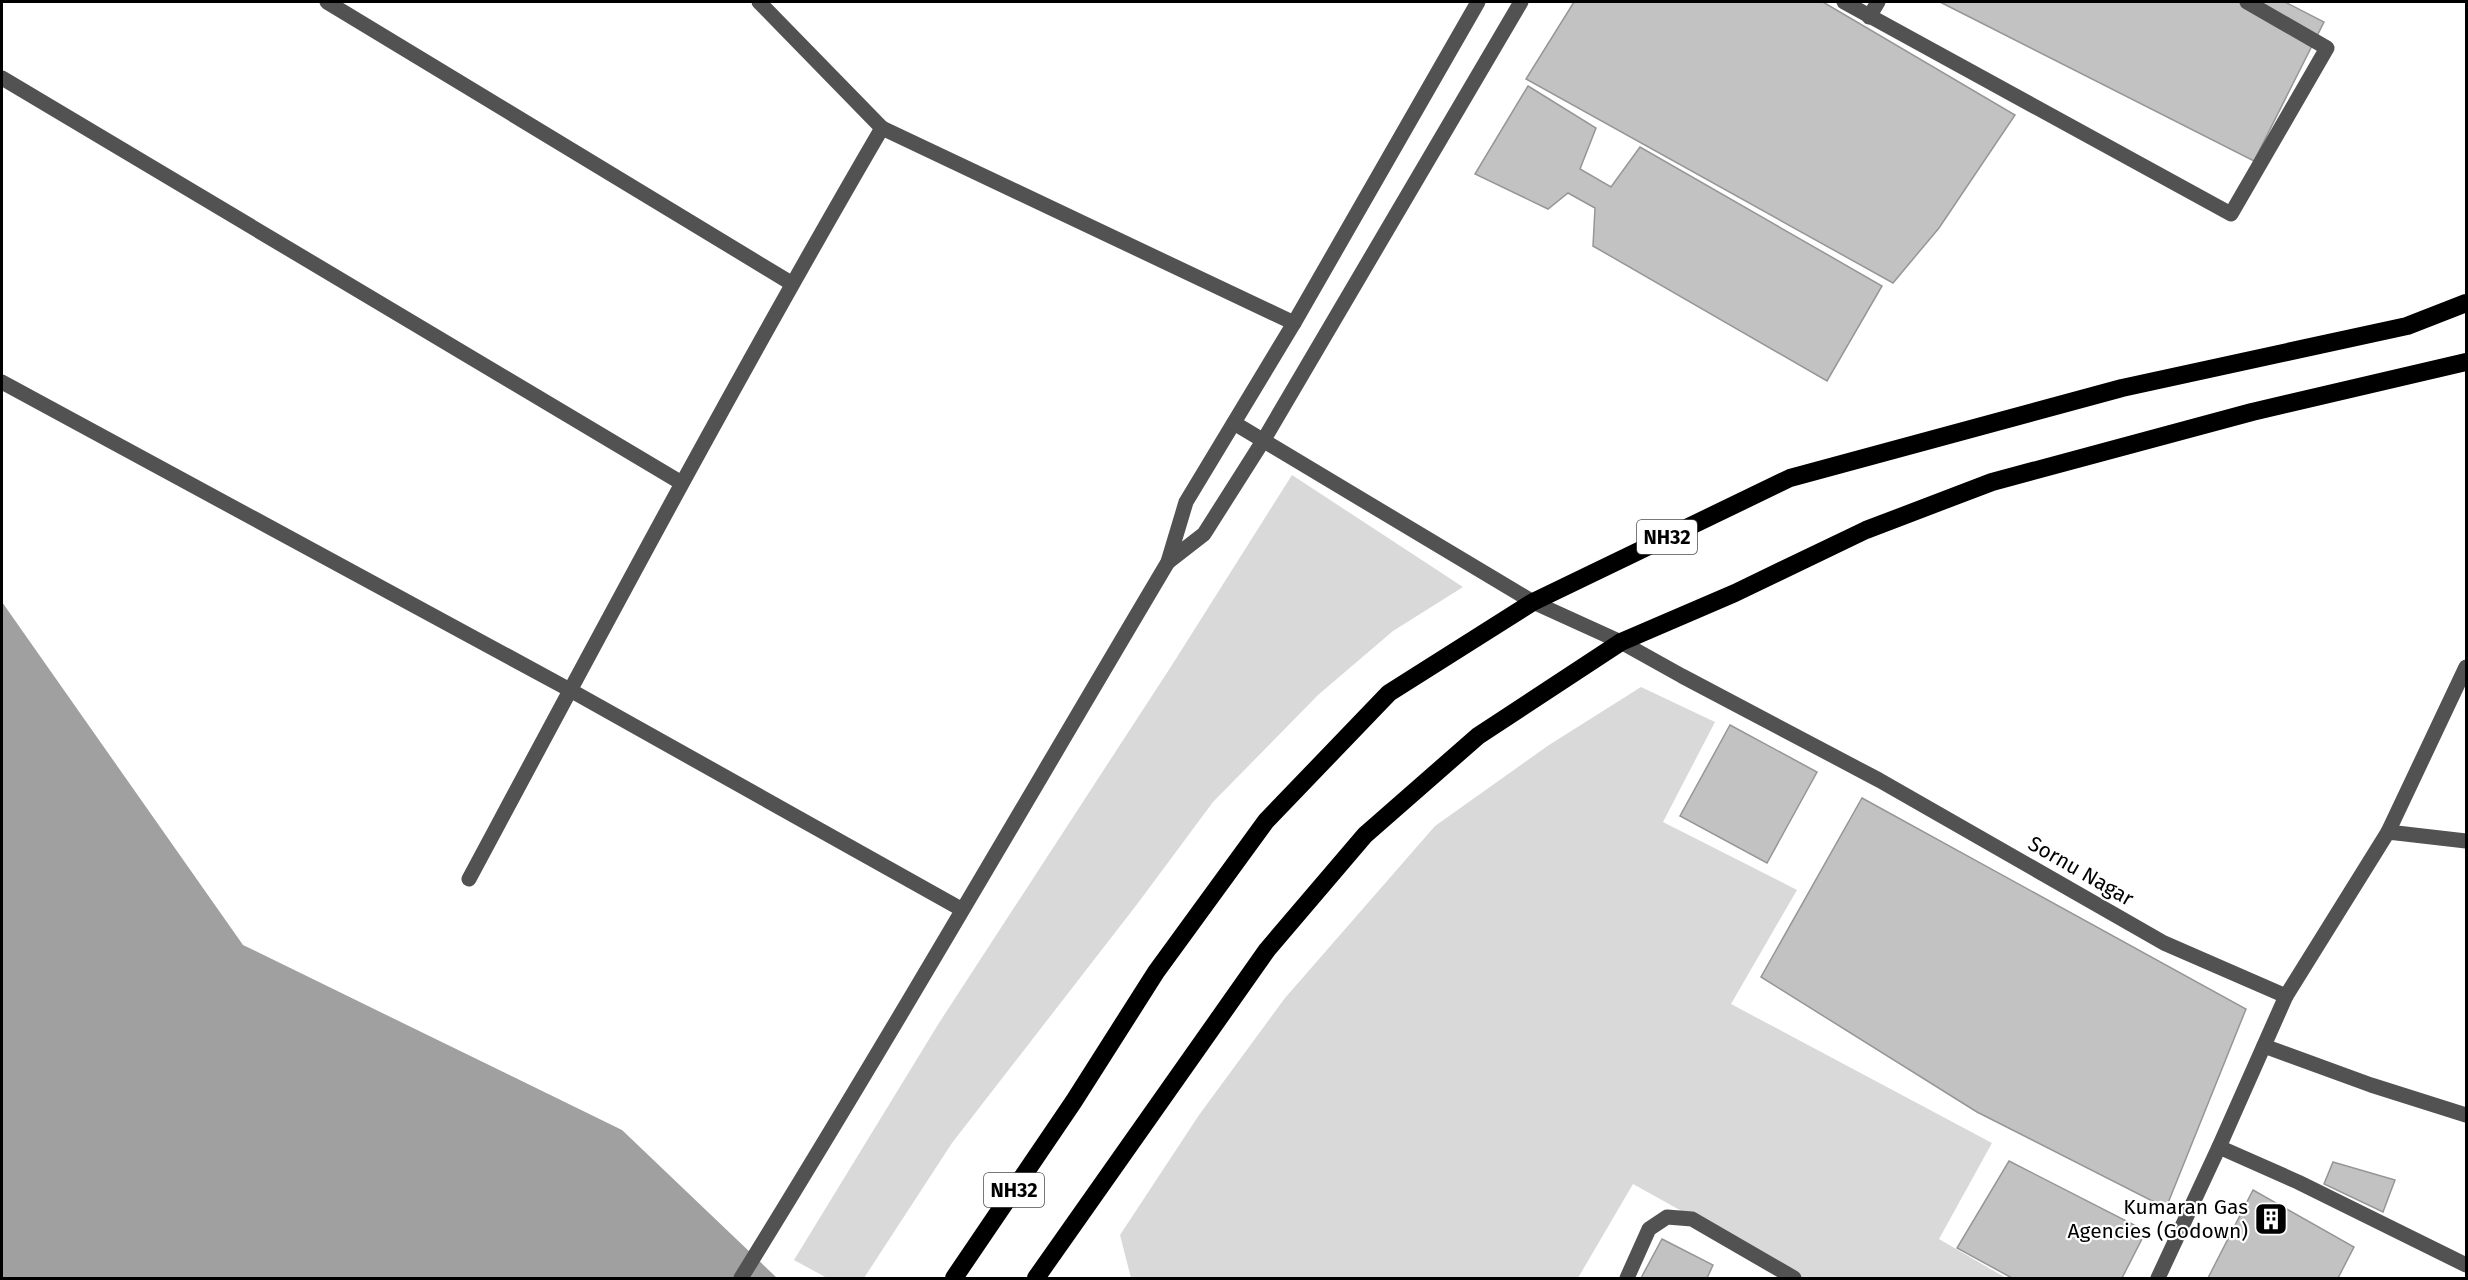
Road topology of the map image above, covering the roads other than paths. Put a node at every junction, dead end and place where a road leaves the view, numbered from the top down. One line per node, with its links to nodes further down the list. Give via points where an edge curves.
1 (327, 2): 11 (street)
2 (759, 2): 10 (street)
3 (1478, 2): 13 (street)
4 (1521, 2): 17 (street)
5 (1844, 2): 8 (street)
6 (1878, 2): 8 (street)
7 (2247, 2): 8 (street, via 2327,48 2231,214)
8 (1869, 17)
9 (2, 78): 18 (street)
10 (882, 128): 11 (street); 13 (street)
11 (791, 283): 18 (street)
12 (2466, 303): 20 (highway, NH32, via 2407,326 2122,388 1790,478)
13 (1294, 323): 16 (street)
14 (2466, 362): 21 (highway, via 2252,412 1992,482 1866,530 1735,594)
15 (2, 382): 23 (street)
16 (1234, 423): 17 (street, Sornu Nagar); 19 (street, via 1186,502)
17 (1263, 441): 19 (street, via 1204,534); 20 (street, Sornu Nagar)
18 (680, 482): 23 (street)
19 (1168, 562): 27 (street)
20 (1533, 602): 21 (street, Sornu Nagar); 35 (highway, NH32, via 1389,693 1266,821 1156,972)
21 (1621, 642): 28 (street, Sornu Nagar, via 1879,780 2164,943); 36 (highway, via 1478,736 1365,835 1267,950)
22 (2466, 667): 24 (street)
23 (570, 690): 26 (street); 27 (street)
24 (2388, 832): 25 (street); 28 (street)
25 (2466, 841)
26 (469, 879)
27 (962, 909): 34 (street)
28 (2286, 996): 29 (street)
29 (2264, 1046): 30 (street); 31 (street)
30 (2466, 1115)
31 (2219, 1148): 32 (street, via 2298,1182); 39 (street)
32 (2466, 1265)
33 (1768, 1272): 37 (street, via 1692,1219 1667,1217 1649,1229); 38 (street)
34 (741, 1278)
35 (954, 1278)
36 (1036, 1278)
37 (1627, 1278)
38 (1794, 1278)
39 (2158, 1278)

